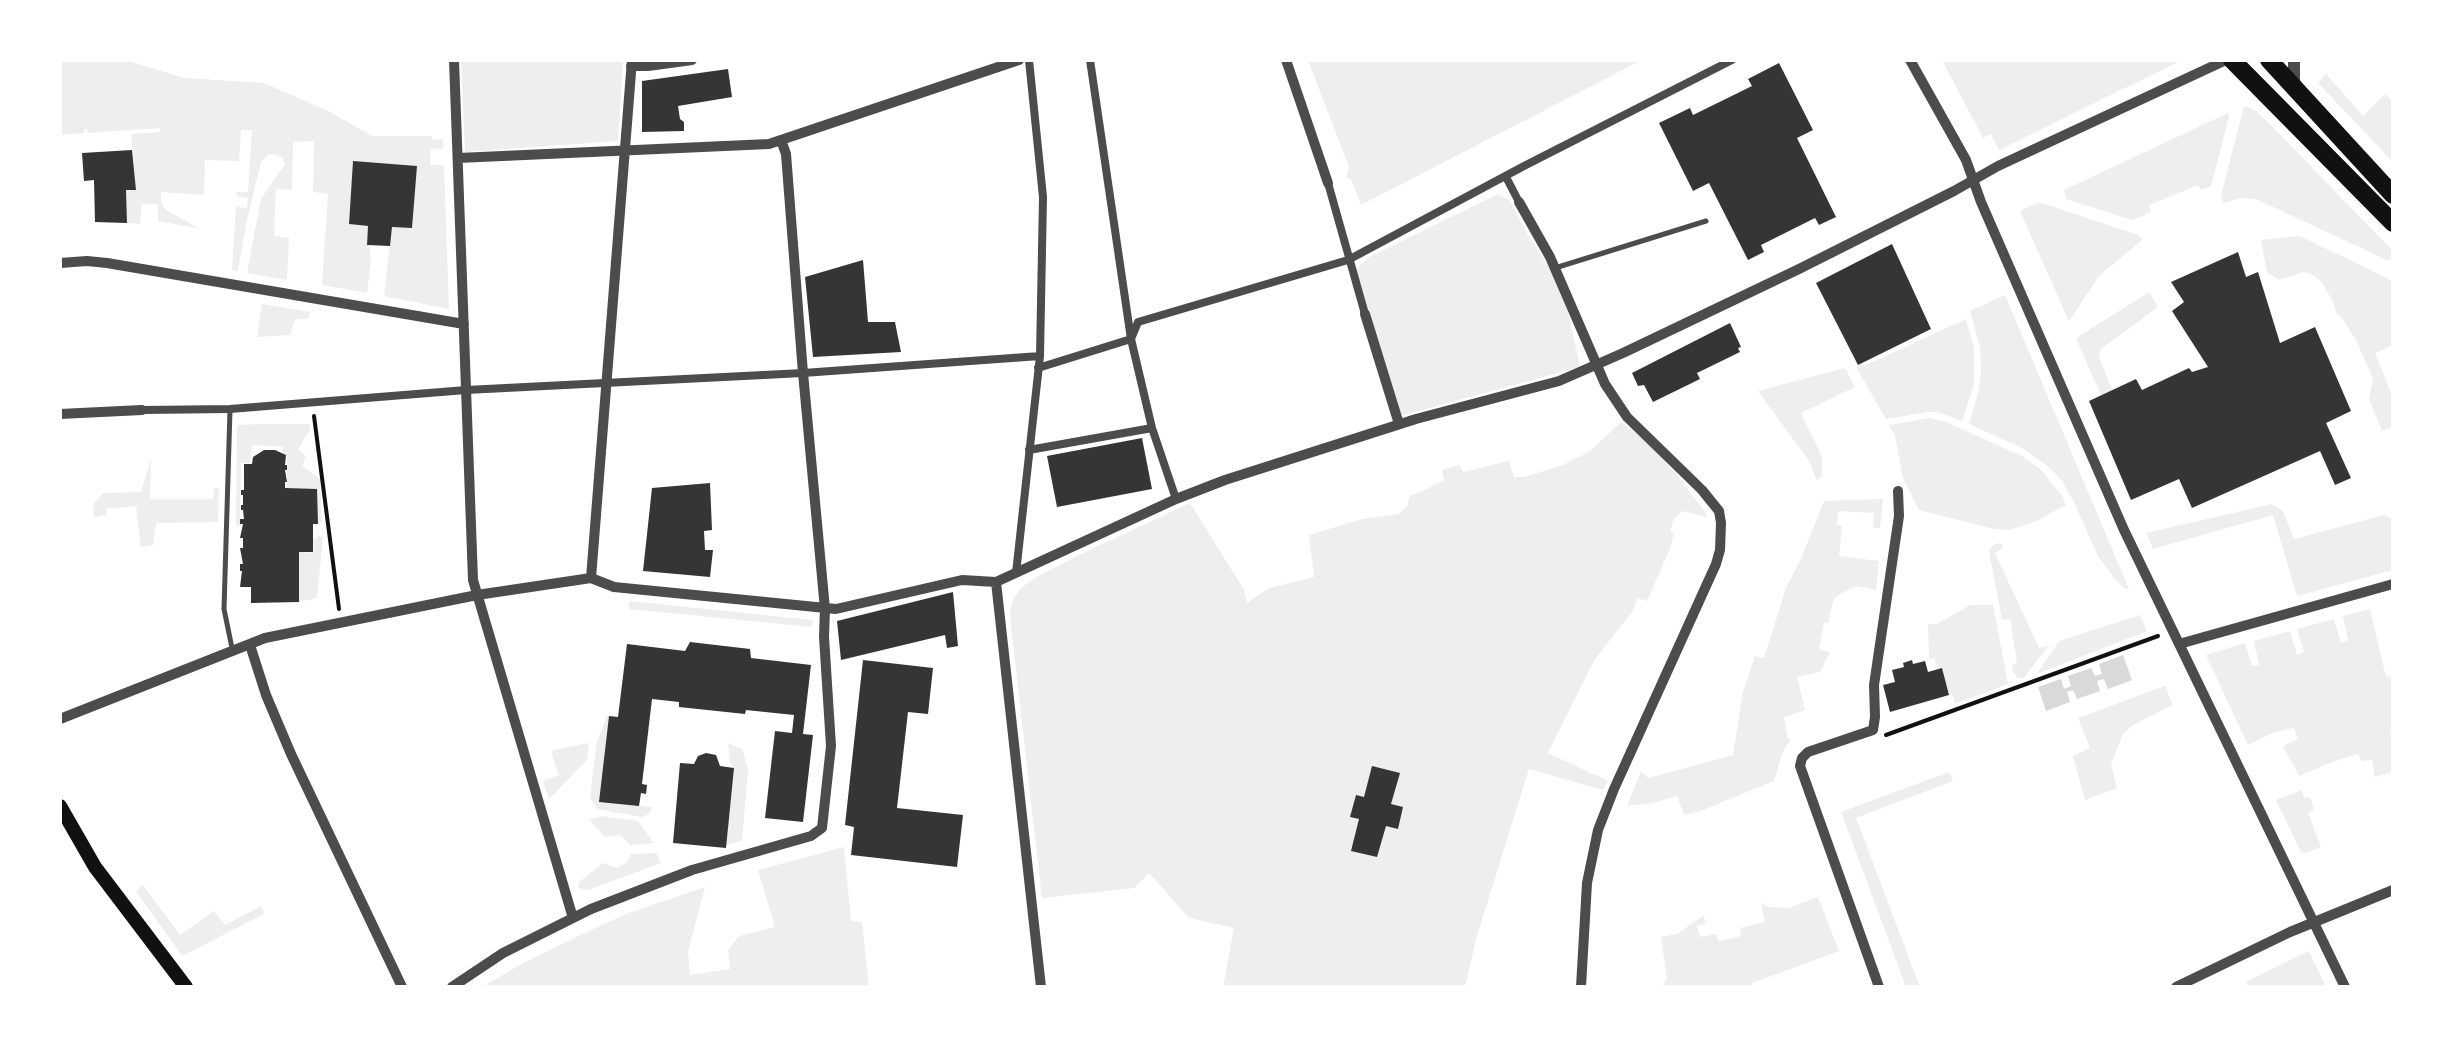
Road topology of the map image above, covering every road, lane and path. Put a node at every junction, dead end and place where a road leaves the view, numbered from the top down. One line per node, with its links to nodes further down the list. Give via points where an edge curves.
1 (454, 60): 16 (street)
2 (692, 60): 12 (street)
3 (1019, 60): 14 (street)
4 (1030, 60): 30 (street, via 1042,198)
5 (1090, 60): 29 (street)
6 (1286, 60): 19 (street)
7 (1732, 60): 17 (street)
8 (1910, 60): 18 (street)
9 (2229, 60): 18 (street); 23 (highway)
10 (2269, 60): 13 (highway)
11 (2294, 60): 13 (street, via 2294,82)
12 (632, 63): 15 (street)
13 (2303, 98): 20 (highway)
14 (782, 140): 15 (street); 33 (street)
15 (624, 151): 16 (street); 34 (street)
16 (458, 158): 28 (street)
17 (1506, 177): 21 (street); 24 (street)
18 (1972, 181): 31 (street); 54 (street, via 2116,514)
19 (1328, 183): 24 (street)
20 (2393, 194)
21 (1519, 202): 26 (street)
22 (1706, 221): 26 (lane)
23 (2393, 223)
24 (1348, 260): 27 (street); 29 (street, via 1138,322)
25 (60, 263): 28 (street, via 107,262)
26 (1555, 268): 31 (street)
27 (1365, 314): 40 (street)
28 (464, 324): 35 (street)
29 (1132, 339): 32 (street); 41 (street)
30 (1040, 356): 32 (street); 33 (street)
31 (1595, 365): 40 (street); 66 (street, via 1627,417 1718,510 1722,536 1716,564 1598,830 1587,883)
32 (1038, 368): 42 (street)
33 (803, 373): 34 (street); 50 (street)
34 (605, 382): 35 (street); 46 (street)
35 (466, 390): 36 (street); 49 (street)
36 (312, 402): 37 (street); 51 (path)
37 (230, 409): 38 (street); 55 (lane, via 224,609)
38 (142, 410): 39 (street)
39 (60, 414)
40 (1399, 424): 44 (street)
41 (1152, 428): 42 (street); 44 (street)
42 (1029, 450): 45 (street)
43 (1898, 491): 57 (street)
44 (1176, 498): 45 (street)
45 (1016, 574): 47 (street)
46 (590, 578): 49 (street); 50 (street, via 614,588)
47 (996, 582): 50 (street, via 962,580); 65 (street)
48 (2393, 584): 54 (street)
49 (477, 595): 51 (street); 60 (street)
50 (825, 609): 60 (street, via 831,746 822,828)
51 (341, 624): 53 (street)
52 (2158, 636): 57 (path, via 1883,736)
53 (250, 644): 55 (street); 63 (street, via 291,754)
54 (2180, 644): 61 (street)
55 (232, 651): 56 (street)
56 (60, 720)
57 (1873, 730): 67 (street, via 1808,752 1800,762)
58 (60, 806): 62 (main road, via 94,866)
59 (2393, 890): 61 (street)
60 (573, 918): 64 (street)
61 (2314, 922): 68 (street); 69 (street)
62 (186, 987)
63 (402, 987)
64 (452, 987)
65 (1041, 987)
66 (1581, 987)
67 (1880, 987)
68 (2176, 987)
69 (2345, 987)

